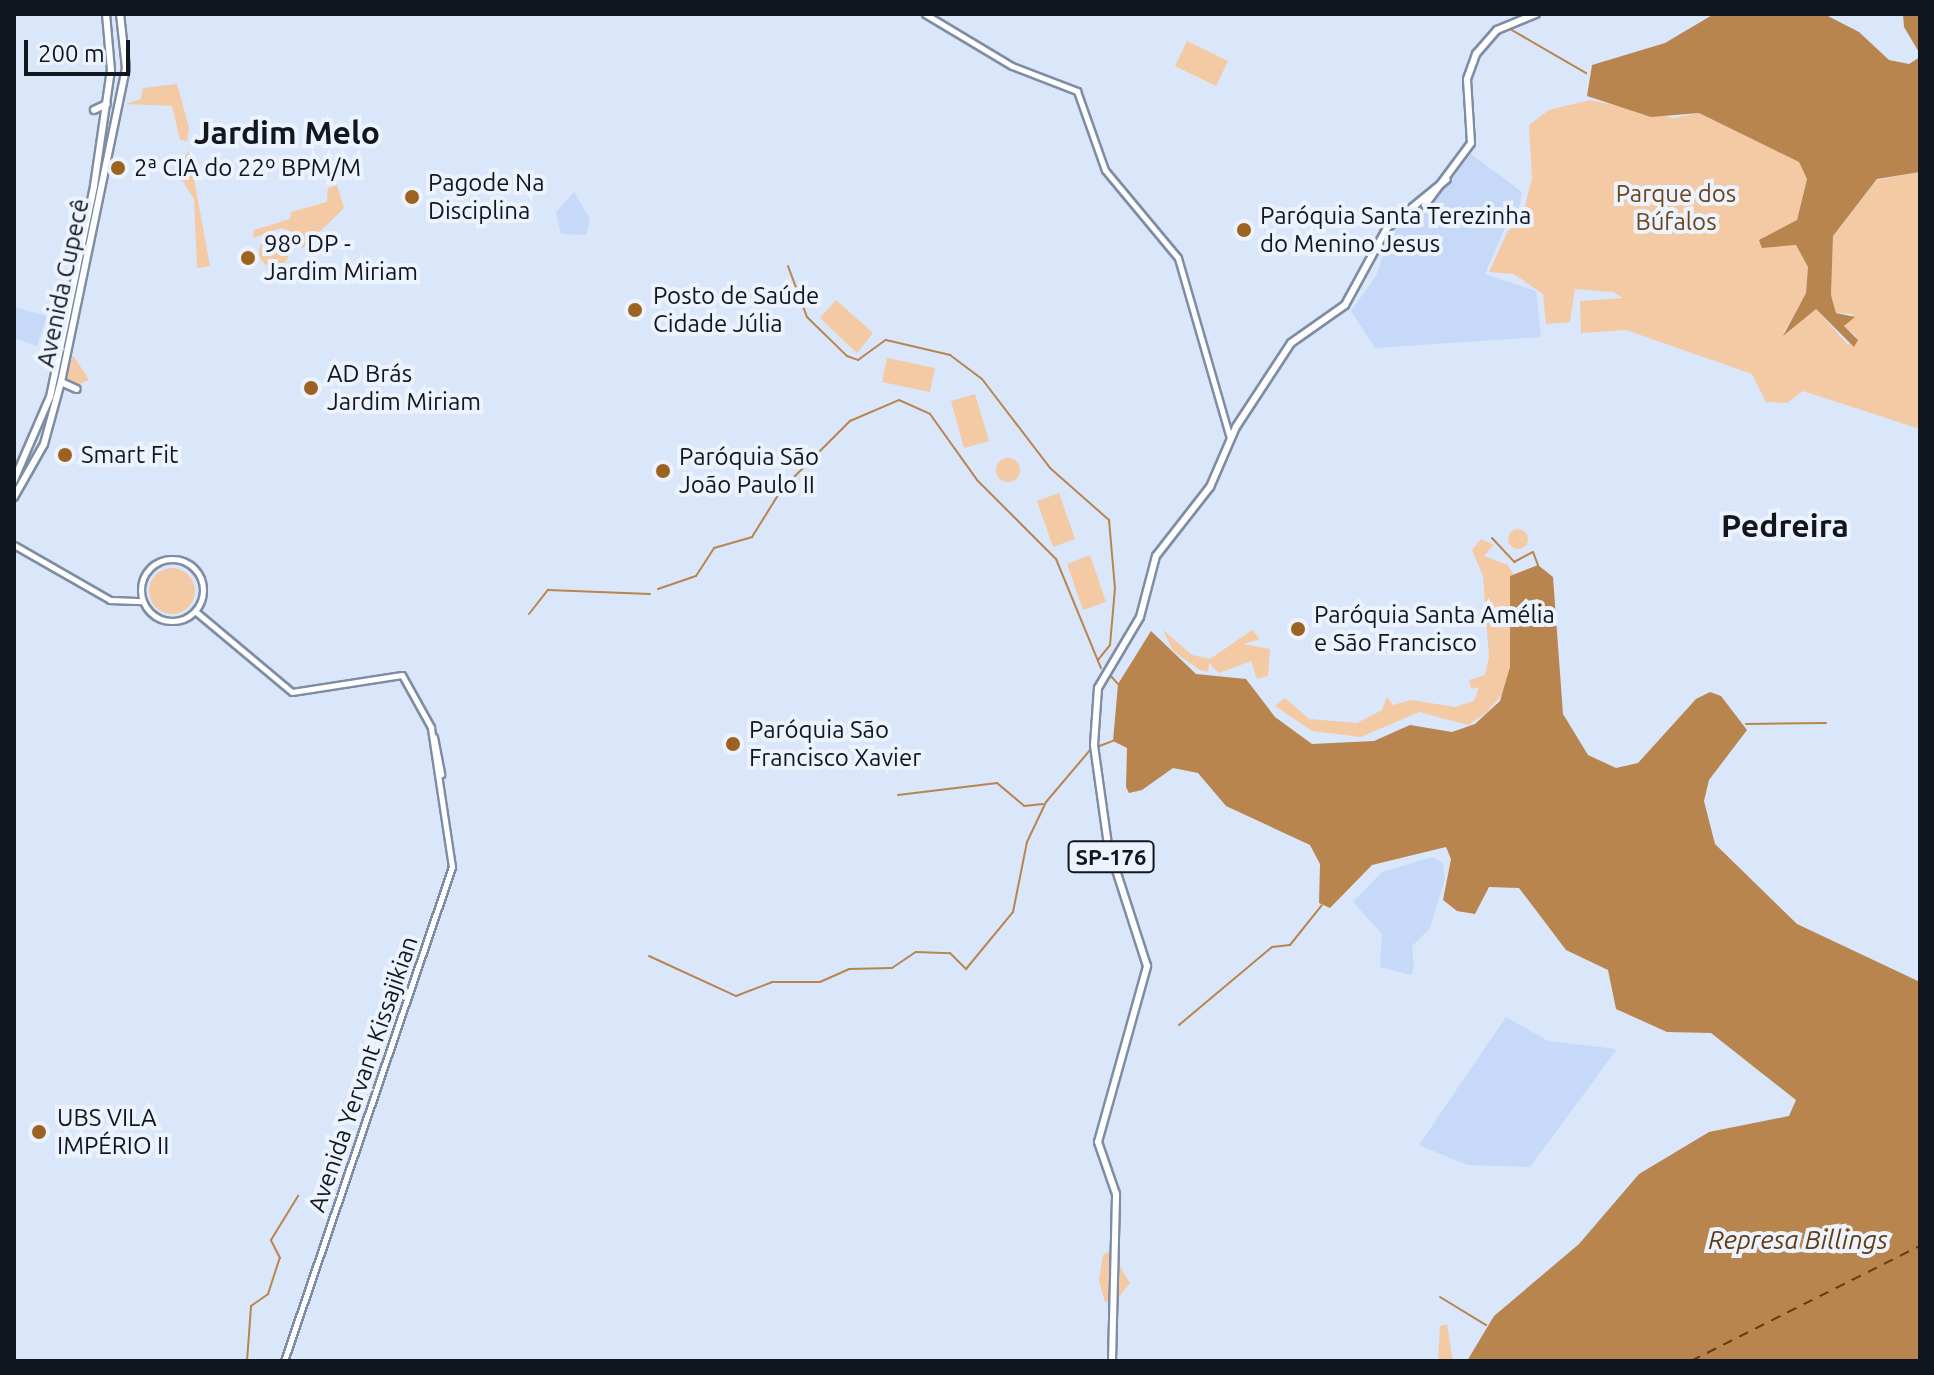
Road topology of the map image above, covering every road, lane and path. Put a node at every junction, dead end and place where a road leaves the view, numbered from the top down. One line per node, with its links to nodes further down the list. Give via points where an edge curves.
1 (106, 14): 5 (main road, Avenida Cupecê)
2 (120, 14): 7 (main road, Avenida Cupecê, via 126,68)
3 (925, 14): 11 (main road, via 1029,73 1077,91 1105,170 1178,258)
4 (1536, 14): 11 (main road, SP-176, via 1497,30 1476,54 1467,79 1471,143 1447,179 1371,257 1345,305 1291,343)
5 (107, 107): 6 (main road); 12 (main road, Avenida Cupecê, via 50,397)
6 (94, 110)
7 (67, 355): 8 (main road); 9 (main road, Avenida Cupecê)
8 (77, 356)
9 (61, 382): 10 (main road); 13 (main road, Avenida Cupecê, via 44,444)
10 (77, 389)
11 (1230, 438): 18 (main road, SP-176, via 1210,487 1156,556 1140,617 1103,673 1094,748 1108,845 1147,966 1098,1142 1117,1200)
12 (14, 480)
13 (14, 497)
14 (14, 545): 15 (main road, via 110,600)
15 (143, 601): 16 (main road, via 168,621); 16 (main road, via 151,568 181,561 201,580)
16 (195, 611): 17 (main road, Avenida Yervant Kissajikian, via 292,692 402,675 422,702 431,728 452,867)
17 (284, 1361)
18 (1112, 1361)

